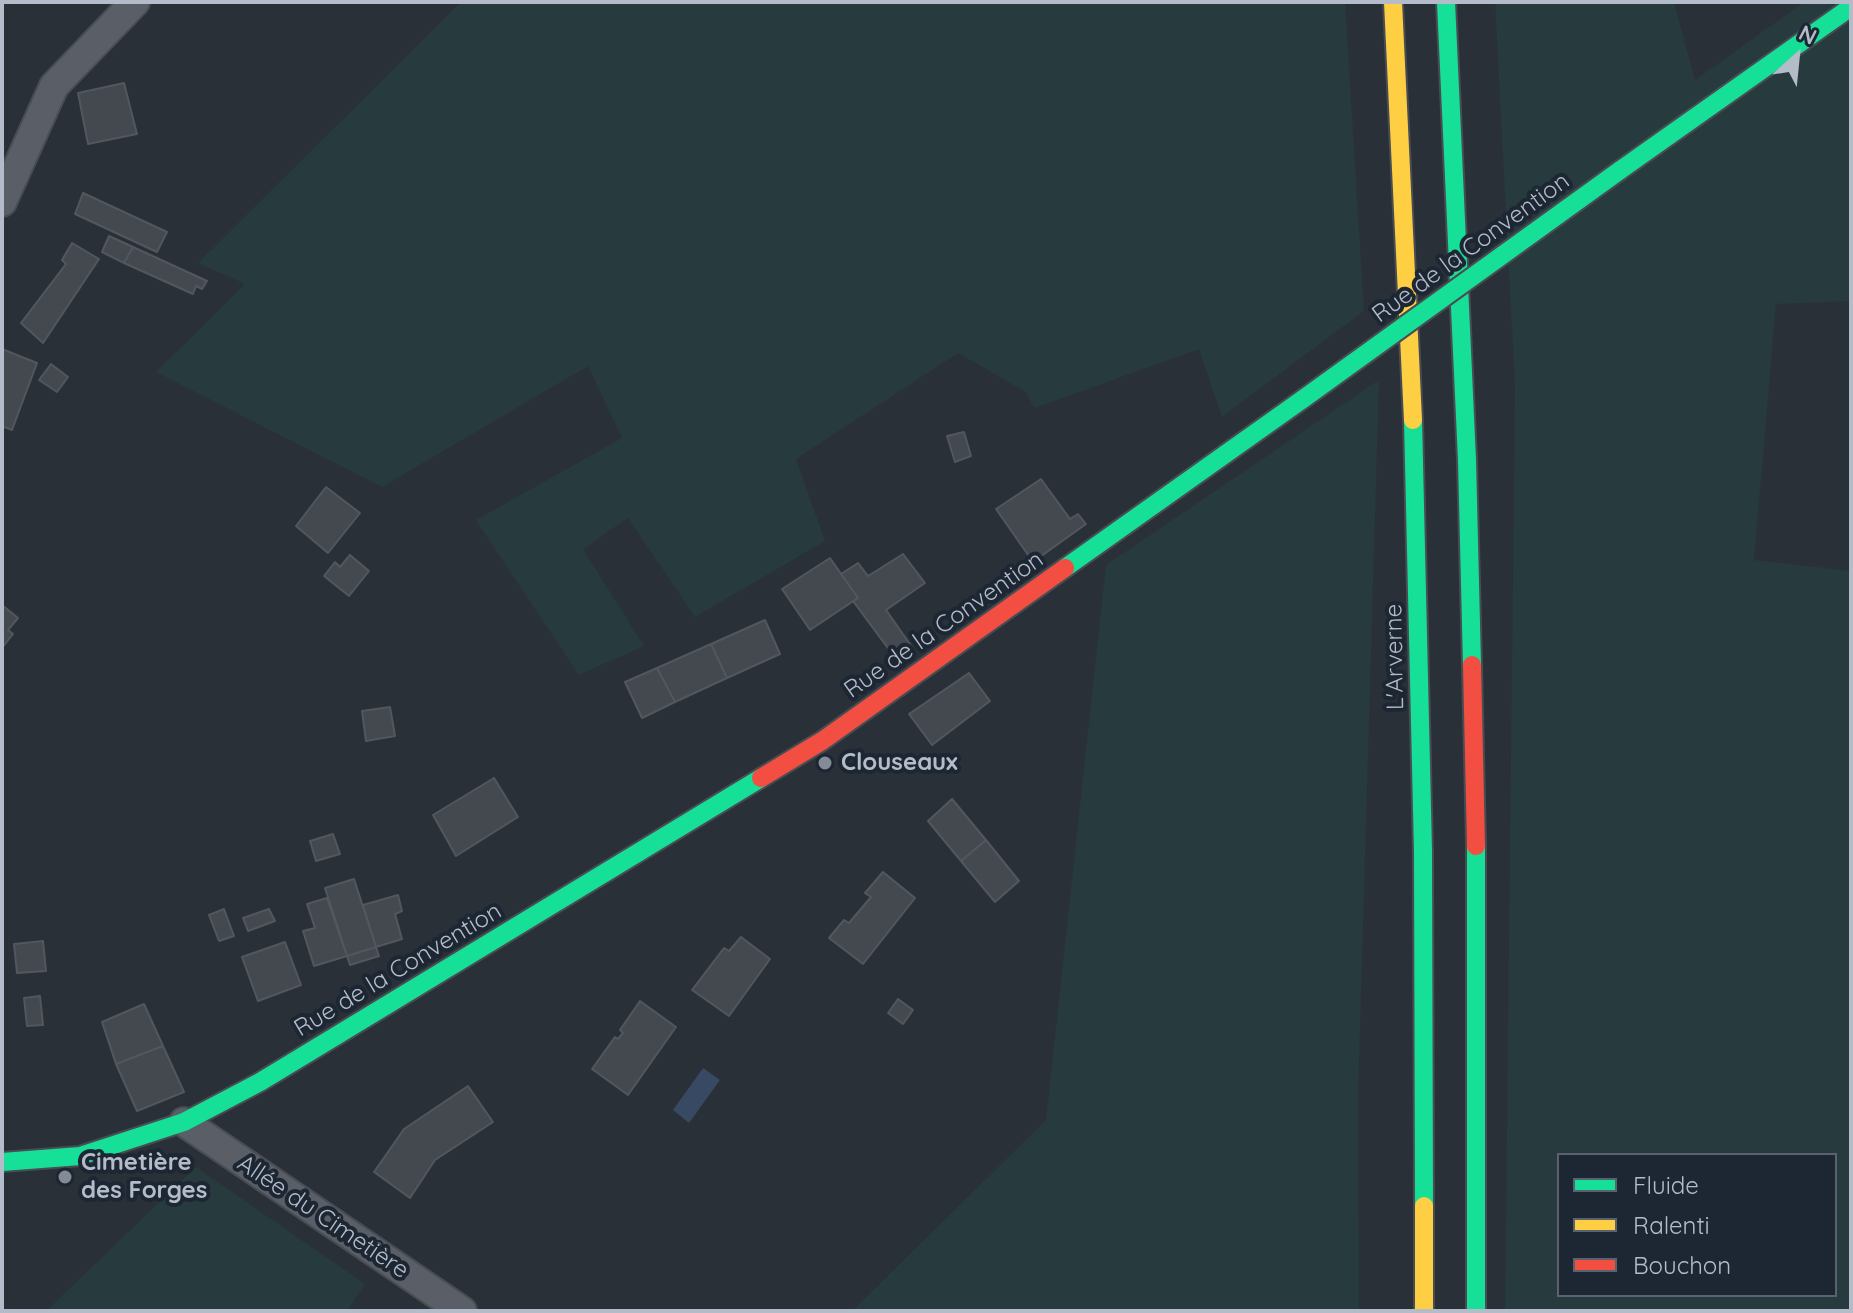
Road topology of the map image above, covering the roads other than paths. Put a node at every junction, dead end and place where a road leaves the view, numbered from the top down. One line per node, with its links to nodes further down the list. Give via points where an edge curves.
1 (135, 2): 5 (street, via 54,86)
2 (1393, 2): 9 (main road, L'Arverne, via 1416,503)
3 (1446, 2): 10 (main road, via 1475,778)
4 (1851, 7): 6 (main road, Rue de la Convention, bridge, via 822,741 260,1082)
5 (2, 202)
6 (184, 1122): 7 (main road, Rue de la Convention, via 80,1156); 8 (street, Allée du Cimetière)
7 (2, 1162)
8 (462, 1311)
9 (1424, 1311)
10 (1476, 1311)

